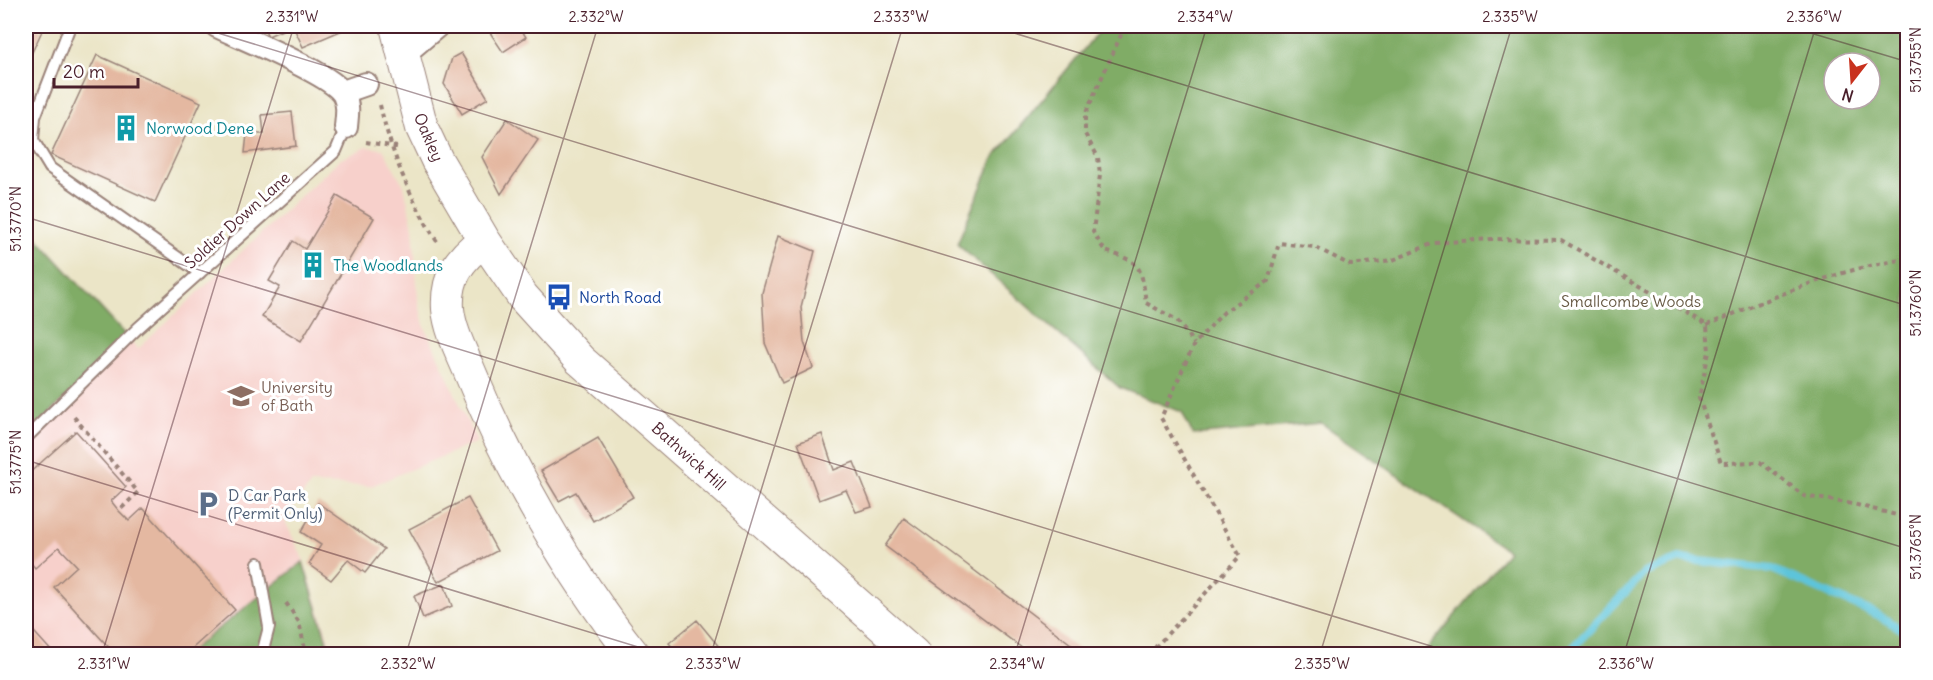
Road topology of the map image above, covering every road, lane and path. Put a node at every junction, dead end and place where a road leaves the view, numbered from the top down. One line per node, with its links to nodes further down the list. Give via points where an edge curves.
1 (70, 26): 14 (lane, via 35,117 33,140 51,168)
2 (218, 26): 6 (street, via 325,77)
3 (437, 26): 5 (street)
4 (1125, 26): 16 (path, via 1085,115 1085,134 1098,157 1100,175 1093,232 1105,251 1130,258 1142,273 1146,303 1177,320)
5 (400, 40): 10 (street, Oakley, via 422,128)
6 (343, 92): 7 (street); 8 (street, via 348,107)
7 (372, 92): 9 (path)
8 (344, 133): 9 (path); 14 (lane, Soldier Down Lane, via 336,151)
9 (388, 144): 10 (path); 13 (path, via 426,225)
10 (437, 160): 11 (street, Oakley)
11 (483, 240): 13 (street, via 463,256); 24 (street, Bathwick Hill, via 523,297 580,360)
12 (1908, 259): 15 (path, via 1804,286)
13 (455, 270): 23 (street, via 448,309 485,409 551,534)
14 (200, 273): 17 (lane, Soldier Down Lane)
15 (1707, 325): 16 (path, via 1561,240 1434,243 1393,260 1350,265 1315,247 1279,243 1268,280 1224,312); 20 (path, via 1709,352 1700,398 1721,463 1760,462 1804,496)
16 (1194, 344): 25 (path, via 1161,417 1240,555)
17 (62, 402): 18 (lane, Soldier Down Lane); 19 (path, via 138,492)
18 (26, 438)
19 (119, 511)
20 (1908, 518)
21 (258, 563): 22 (lane, via 269,627)
22 (262, 654)
23 (633, 654)
24 (914, 654)
25 (1149, 654)

